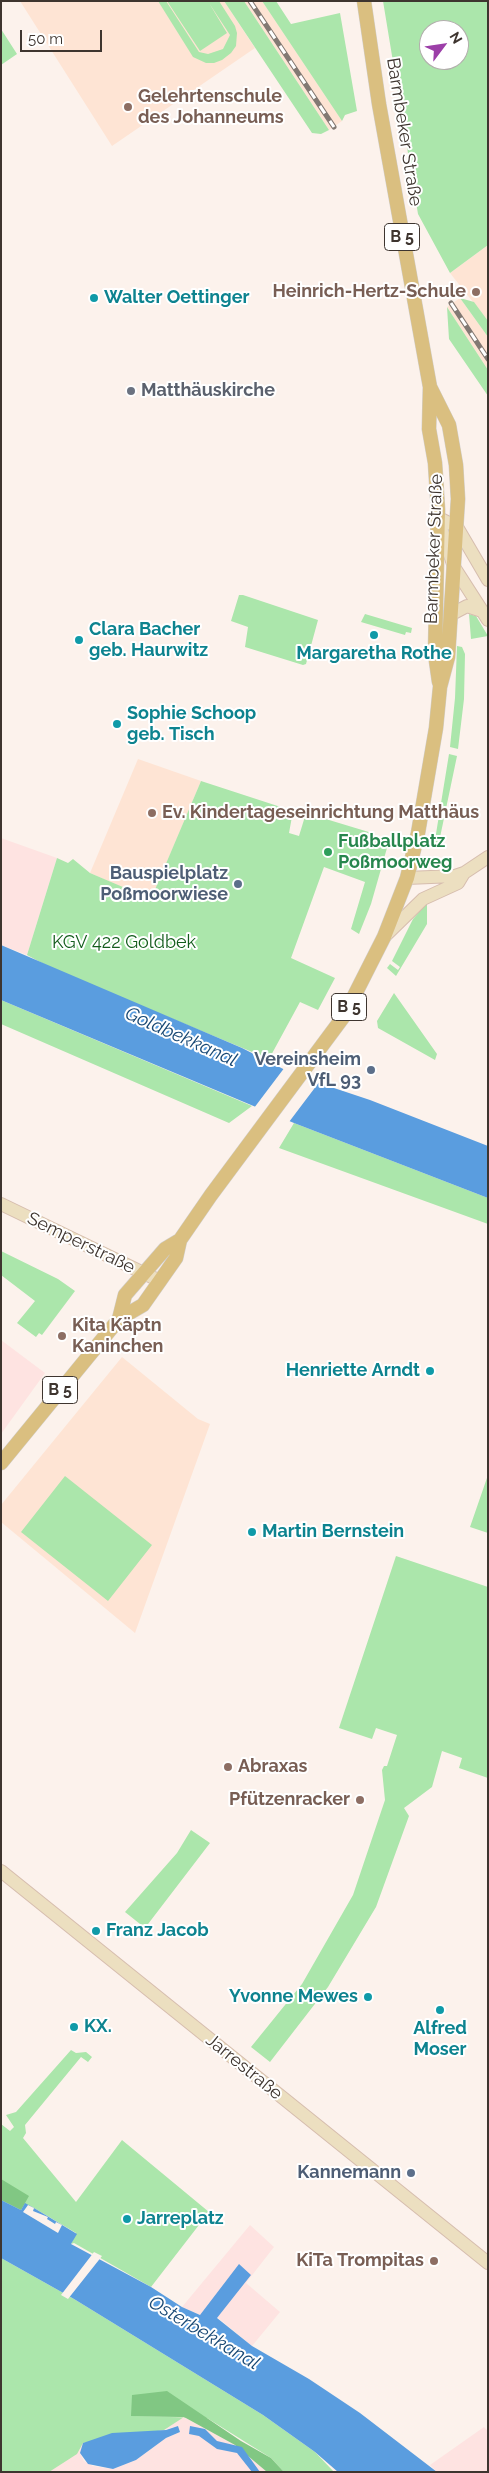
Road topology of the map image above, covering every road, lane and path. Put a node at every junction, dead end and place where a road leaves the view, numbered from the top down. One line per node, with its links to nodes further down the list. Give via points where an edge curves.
1 (364, 1): 2 (main road, Barmbeker Straße / B 5, via 379,104)
2 (430, 386): 3 (main road, Barmbeker Straße / B 5, via 429,429 436,475); 4 (main road, Barmbeker Straße / B 5, via 449,424 458,482)
3 (437, 518): 4 (street); 5 (street); 9 (main road, Barmbeker Straße / B 5, via 435,654)
4 (457, 527): 5 (main road, Barmbeker Straße / B 5); 6 (street)
5 (454, 567): 7 (main road, Barmbeker Straße / B 5); 8 (street)
6 (488, 580)
7 (450, 615): 8 (street, via 467,606); 9 (main road, Barmbeker Straße / B 5, via 448,657)
8 (485, 616)
9 (440, 687): 12 (main road, Barmbeker Straße / B 5, via 418,833)
10 (488, 857): 11 (street)
11 (464, 873): 12 (street, via 441,878); 13 (street, via 458,883 423,899)
12 (407, 878): 13 (main road, Barmbeker Straße / B 5)
13 (384, 937): 15 (main road, Barmbeker Straße / B 5, via 344,1016)
14 (1, 1204): 16 (street, Semperstraße)
15 (180, 1240): 16 (main road, Barmbeker Straße / B 5, via 165,1249); 17 (main road, Barmbeker Straße / B 5, via 176,1258)
16 (144, 1274): 17 (street, Semperstraße); 18 (main road, Barmbeker Straße / B 5, via 125,1295)
17 (160, 1280): 18 (main road, Barmbeker Straße / B 5, via 141,1308)
18 (119, 1319): 19 (main road, Barmbeker Straße / B 5)
19 (1, 1463)
20 (1, 1871): 21 (street, Jarrestraße)
21 (488, 2263)

